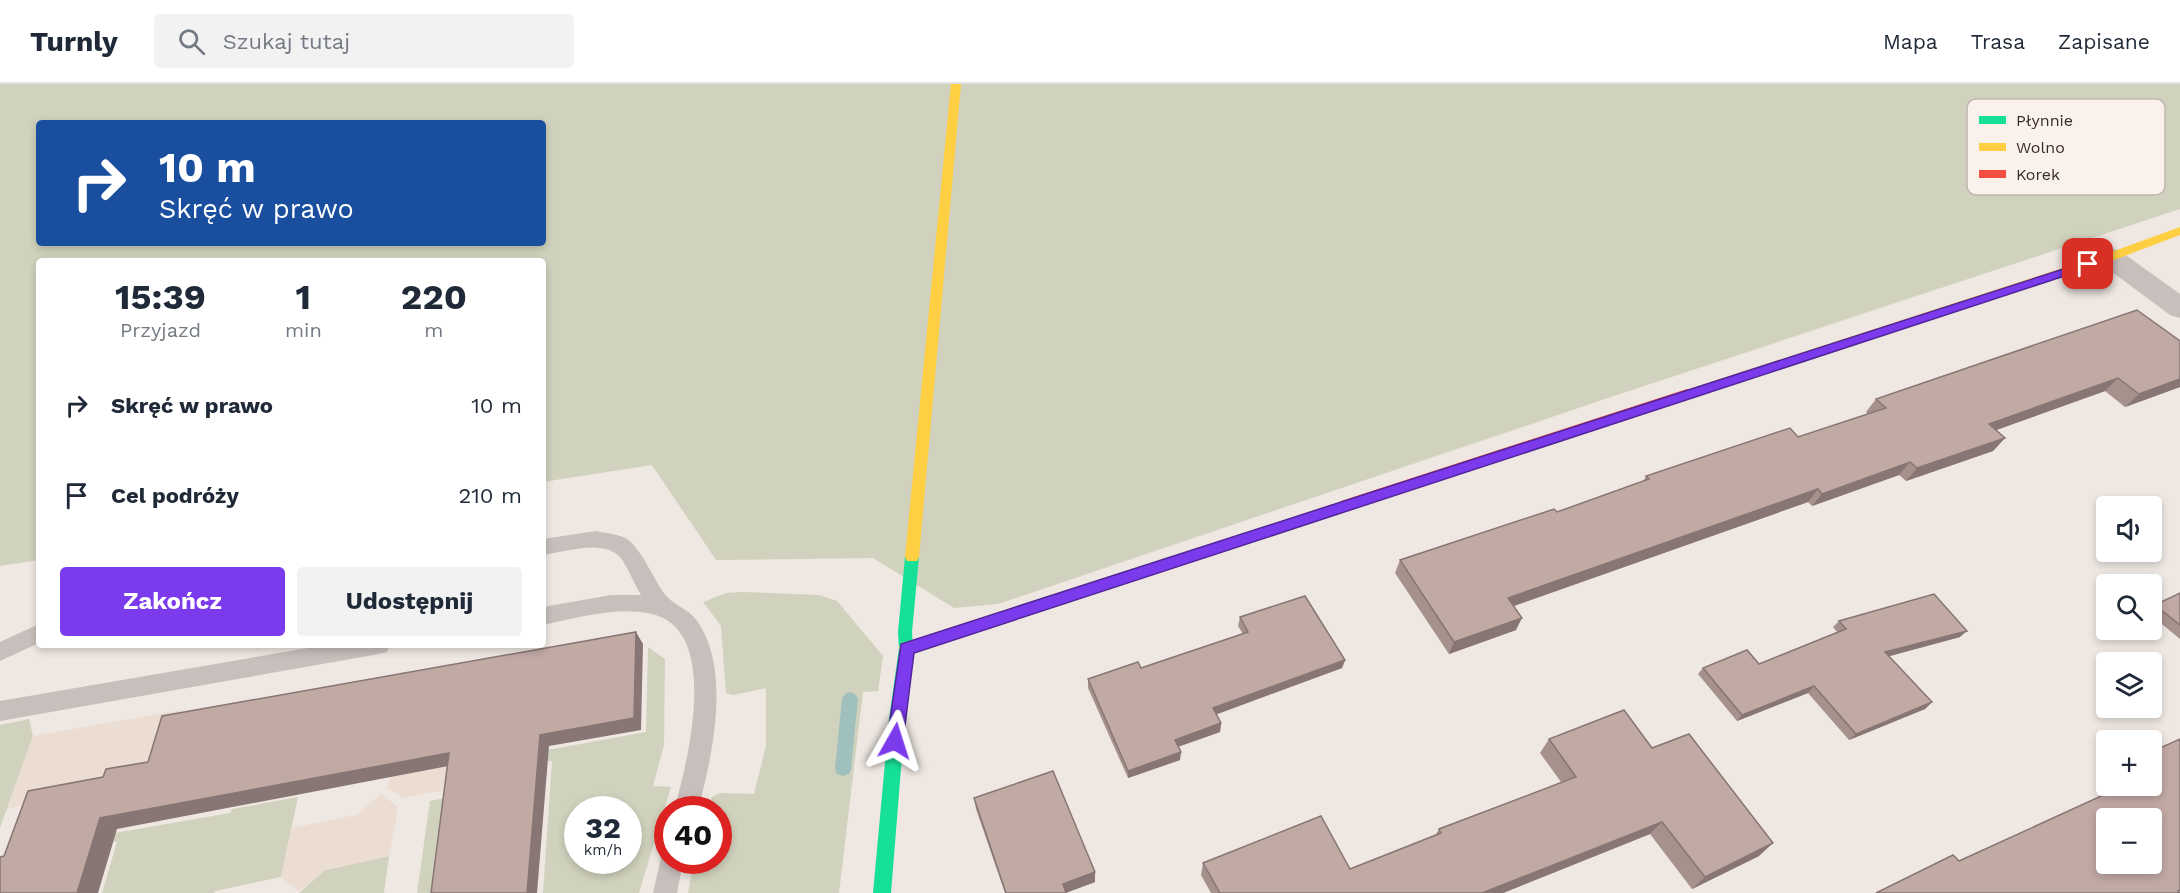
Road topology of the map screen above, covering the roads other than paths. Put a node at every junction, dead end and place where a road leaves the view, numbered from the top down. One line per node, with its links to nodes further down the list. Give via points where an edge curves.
1 (956, 84): 10 (street)
2 (2180, 231): 3 (street)
3 (2110, 257): 4 (street); 10 (street)
4 (2180, 308)
5 (546, 547): 6 (lane, via 596,539 625,548)
6 (661, 607): 7 (lane, via 639,603 609,605); 13 (lane, via 690,627 704,663 704,736)
7 (546, 616)
8 (36, 634): 11 (lane)
9 (362, 648): 12 (lane)
10 (906, 648): 16 (street)
11 (0, 652)
12 (0, 711)
13 (689, 796)
14 (669, 874): 15 (lane)
15 (665, 893)
16 (882, 893)

